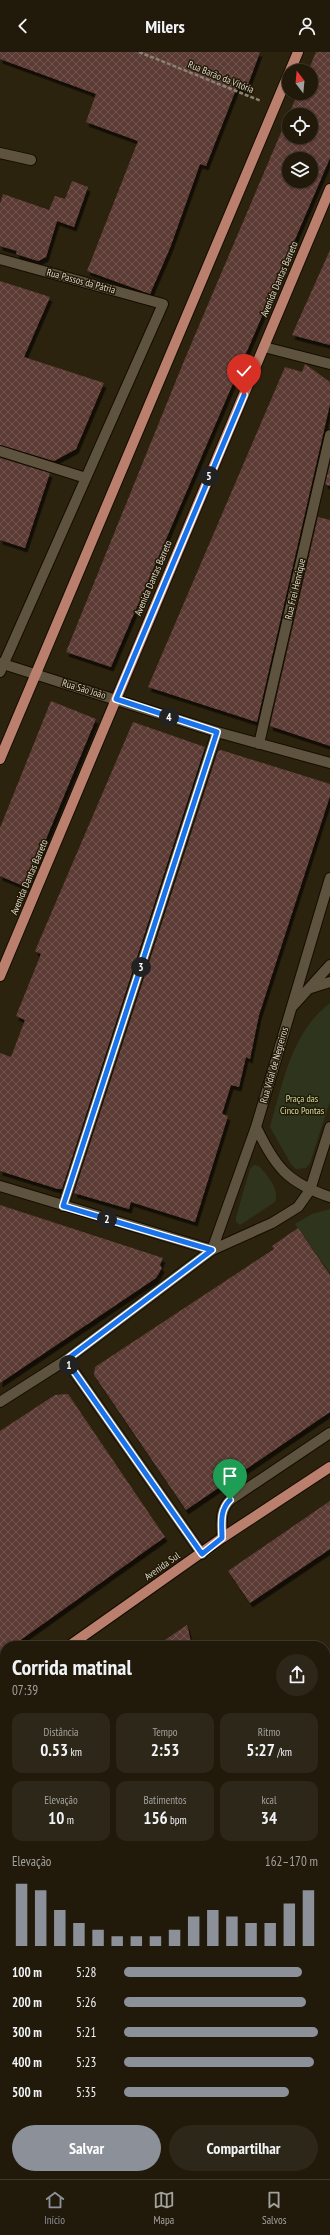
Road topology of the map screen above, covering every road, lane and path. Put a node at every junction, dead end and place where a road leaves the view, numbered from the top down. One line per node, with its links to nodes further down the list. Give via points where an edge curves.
1 (139, 52): 5 (path, Rua Barão da Vitória)
2 (298, 52): 3 (main road)
3 (293, 64)
4 (282, 90): 5 (main road)
5 (275, 107): 16 (main road)
6 (0, 153): 7 (street)
7 (31, 160)
8 (330, 189): 10 (main road, Avenida Dantas Barreto)
9 (0, 259): 14 (street, Rua Passos da Pátria, via 163,304)
10 (264, 347): 11 (street); 17 (main road, Avenida Dantas Barreto)
11 (330, 364)
12 (330, 435): 19 (street, Rua Frei Henrique)
13 (0, 451): 14 (street)
14 (86, 478): 15 (street)
15 (1, 666): 16 (street, Rua São João)
16 (36, 674): 17 (street, Rua São João); 20 (main road)
17 (116, 699): 18 (street, Rua São João); 24 (main road, Avenida Dantas Barreto)
18 (217, 732): 19 (street, Rua São João); 33 (street)
19 (260, 744): 21 (street, Rua São João)
20 (0, 760)
21 (330, 764)
22 (330, 878): 27 (street, Rua Vidal de Negreiros)
23 (330, 966): 26 (street)
24 (0, 976)
25 (330, 982): 26 (street)
26 (306, 991): 27 (street)
27 (290, 1009): 28 (street, Rua Vidal de Negreiros)
28 (256, 1127): 31 (street, via 274,1163); 34 (street, Rua Vidal de Negreiros)
29 (330, 1127): 31 (street)
30 (0, 1186): 33 (street)
31 (310, 1190): 32 (street); 34 (street, via 298,1207 272,1223)
32 (330, 1197)
33 (63, 1206): 34 (street)
34 (212, 1250): 35 (street)
35 (66, 1360): 36 (street); 40 (street)
36 (0, 1402)
37 (330, 1433): 39 (street, via 230,1500 222,1513)
38 (330, 1467): 39 (main road, Avenida Sul)
39 (222, 1538): 40 (main road, Avenida Sul)
40 (202, 1554): 41 (main road, Avenida Sul)
41 (76, 1641)

